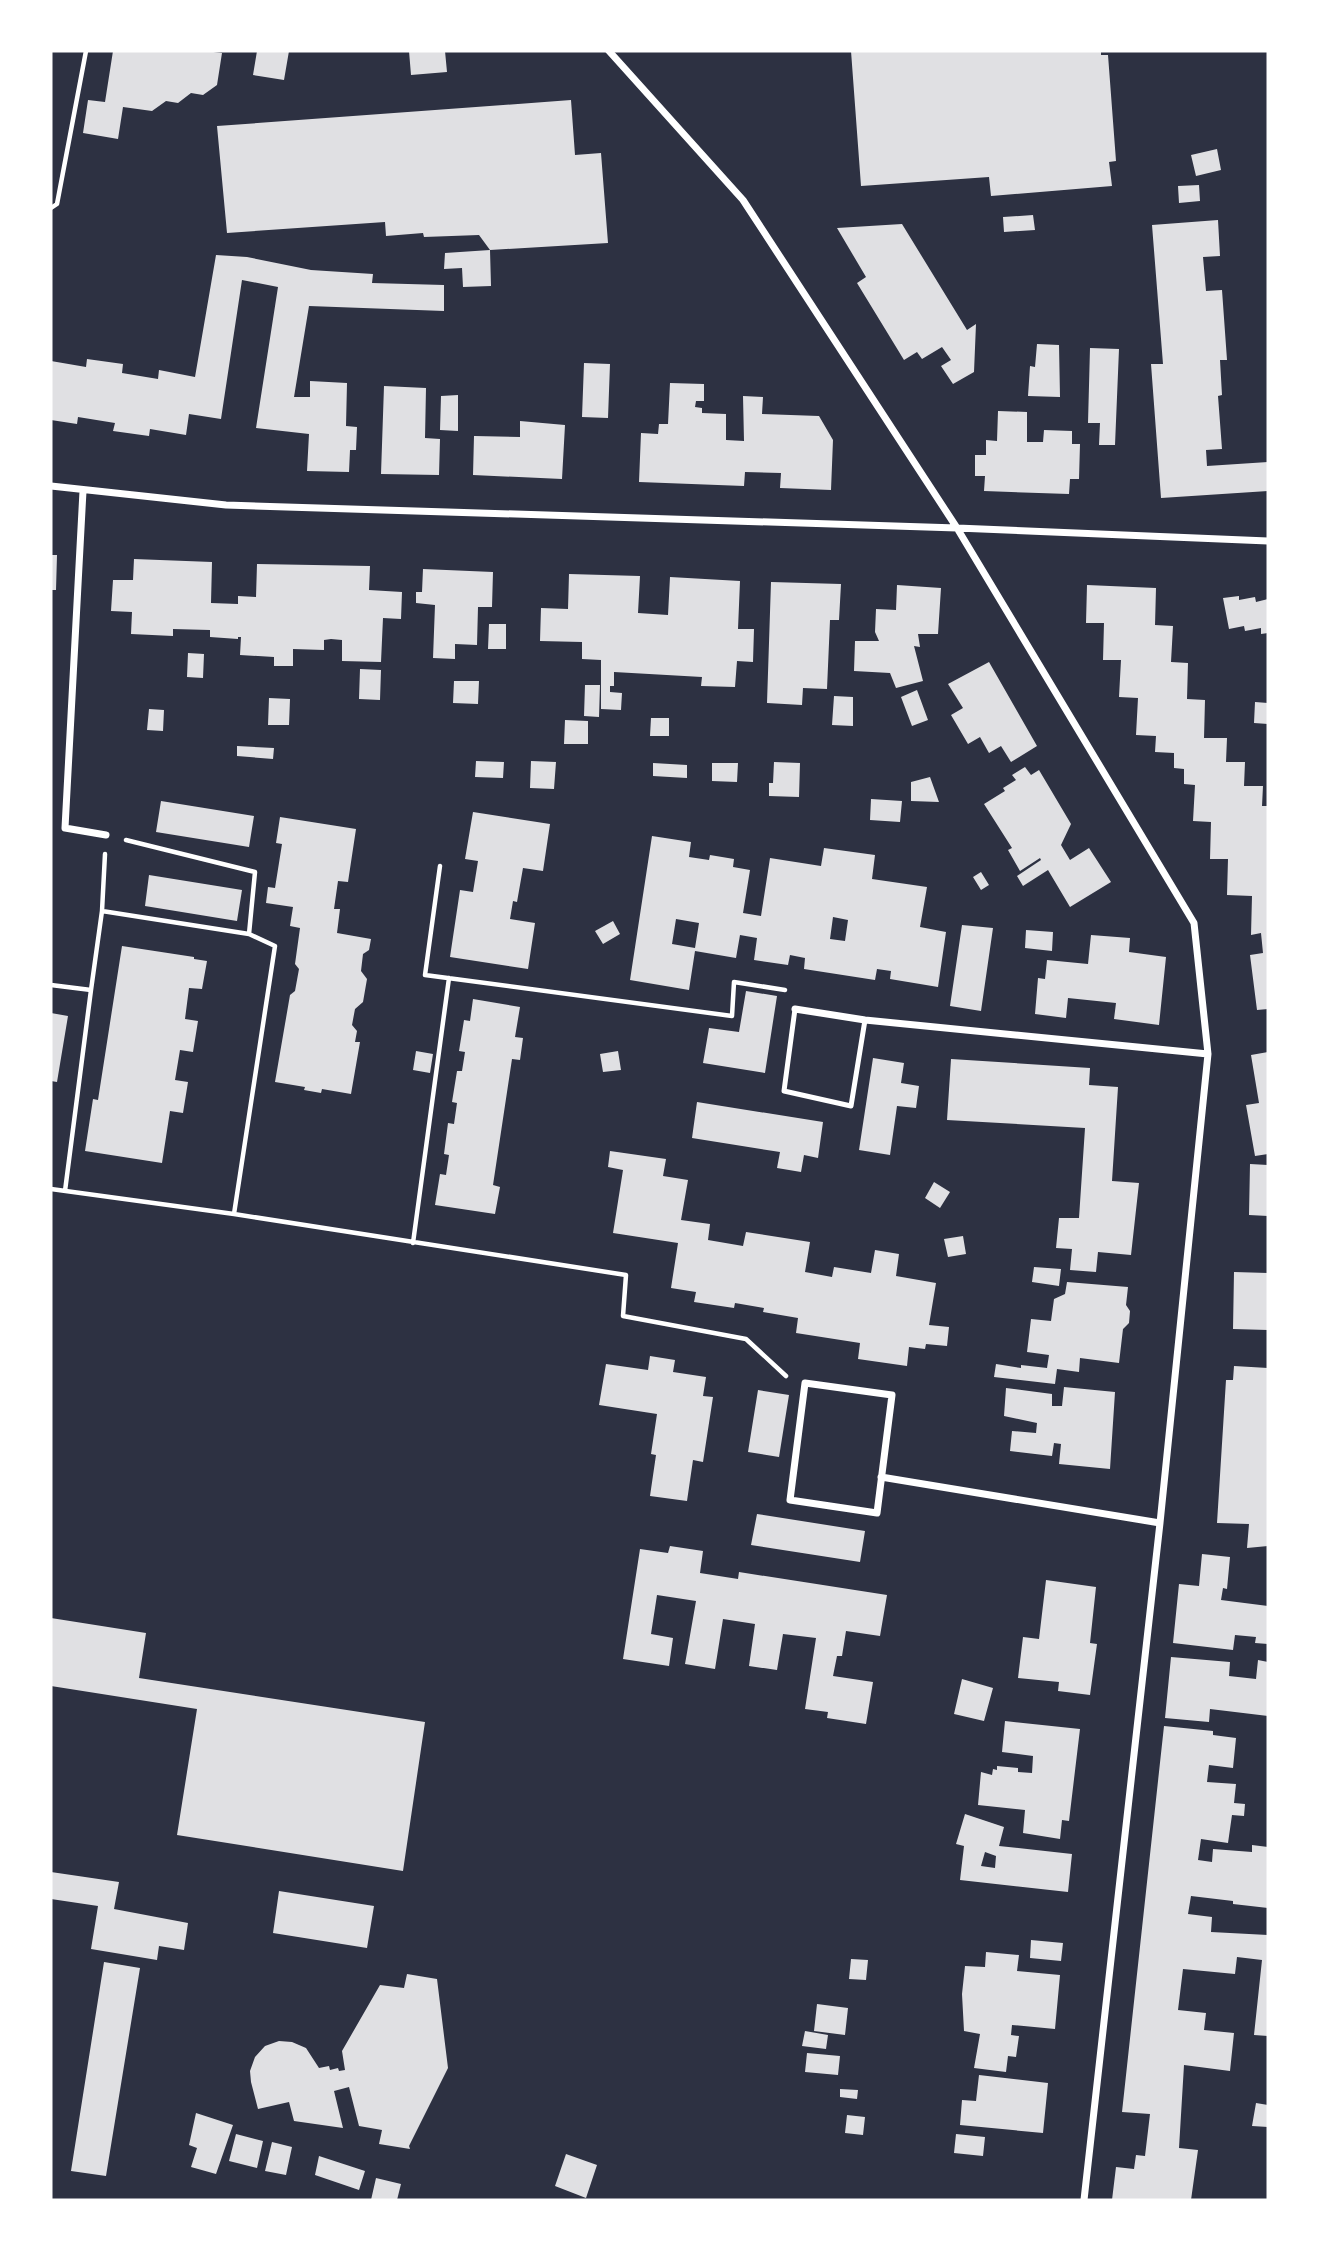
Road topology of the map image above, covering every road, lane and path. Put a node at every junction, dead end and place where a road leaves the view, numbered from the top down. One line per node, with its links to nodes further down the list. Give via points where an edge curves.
1 (86, 51): 3 (path, via 57,204)
2 (609, 51): 6 (street, via 743,200)
3 (51, 208)
4 (51, 486): 5 (street)
5 (83, 491): 6 (street, via 226,505); 8 (street, via 65,828)
6 (957, 528): 7 (street); 17 (street, via 1194,923)
7 (1268, 541)
8 (106, 835): 10 (path); 11 (path, via 255,872)
9 (440, 866): 12 (path, via 425,975)
10 (102, 911): 11 (path); 14 (path)
11 (249, 934): 20 (path, via 275,946)
12 (449, 978): 15 (path, via 732,1016 734,982 796,992); 21 (path)
13 (51, 985): 14 (path)
14 (91, 990): 19 (path)
15 (795, 1009): 16 (street); 16 (lane, via 784,1091 851,1106)
16 (865, 1020): 17 (street)
17 (1208, 1054): 24 (street)
18 (51, 1189): 19 (path)
19 (65, 1191): 20 (path)
20 (234, 1214): 21 (path)
21 (412, 1243): 22 (path, via 626,1275 623,1316 746,1339 793,1383)
22 (805, 1383): 23 (street, via 892,1395); 23 (street, via 790,1500 877,1513)
23 (881, 1477): 24 (street)
24 (1160, 1523): 25 (street)
25 (1084, 2200)

